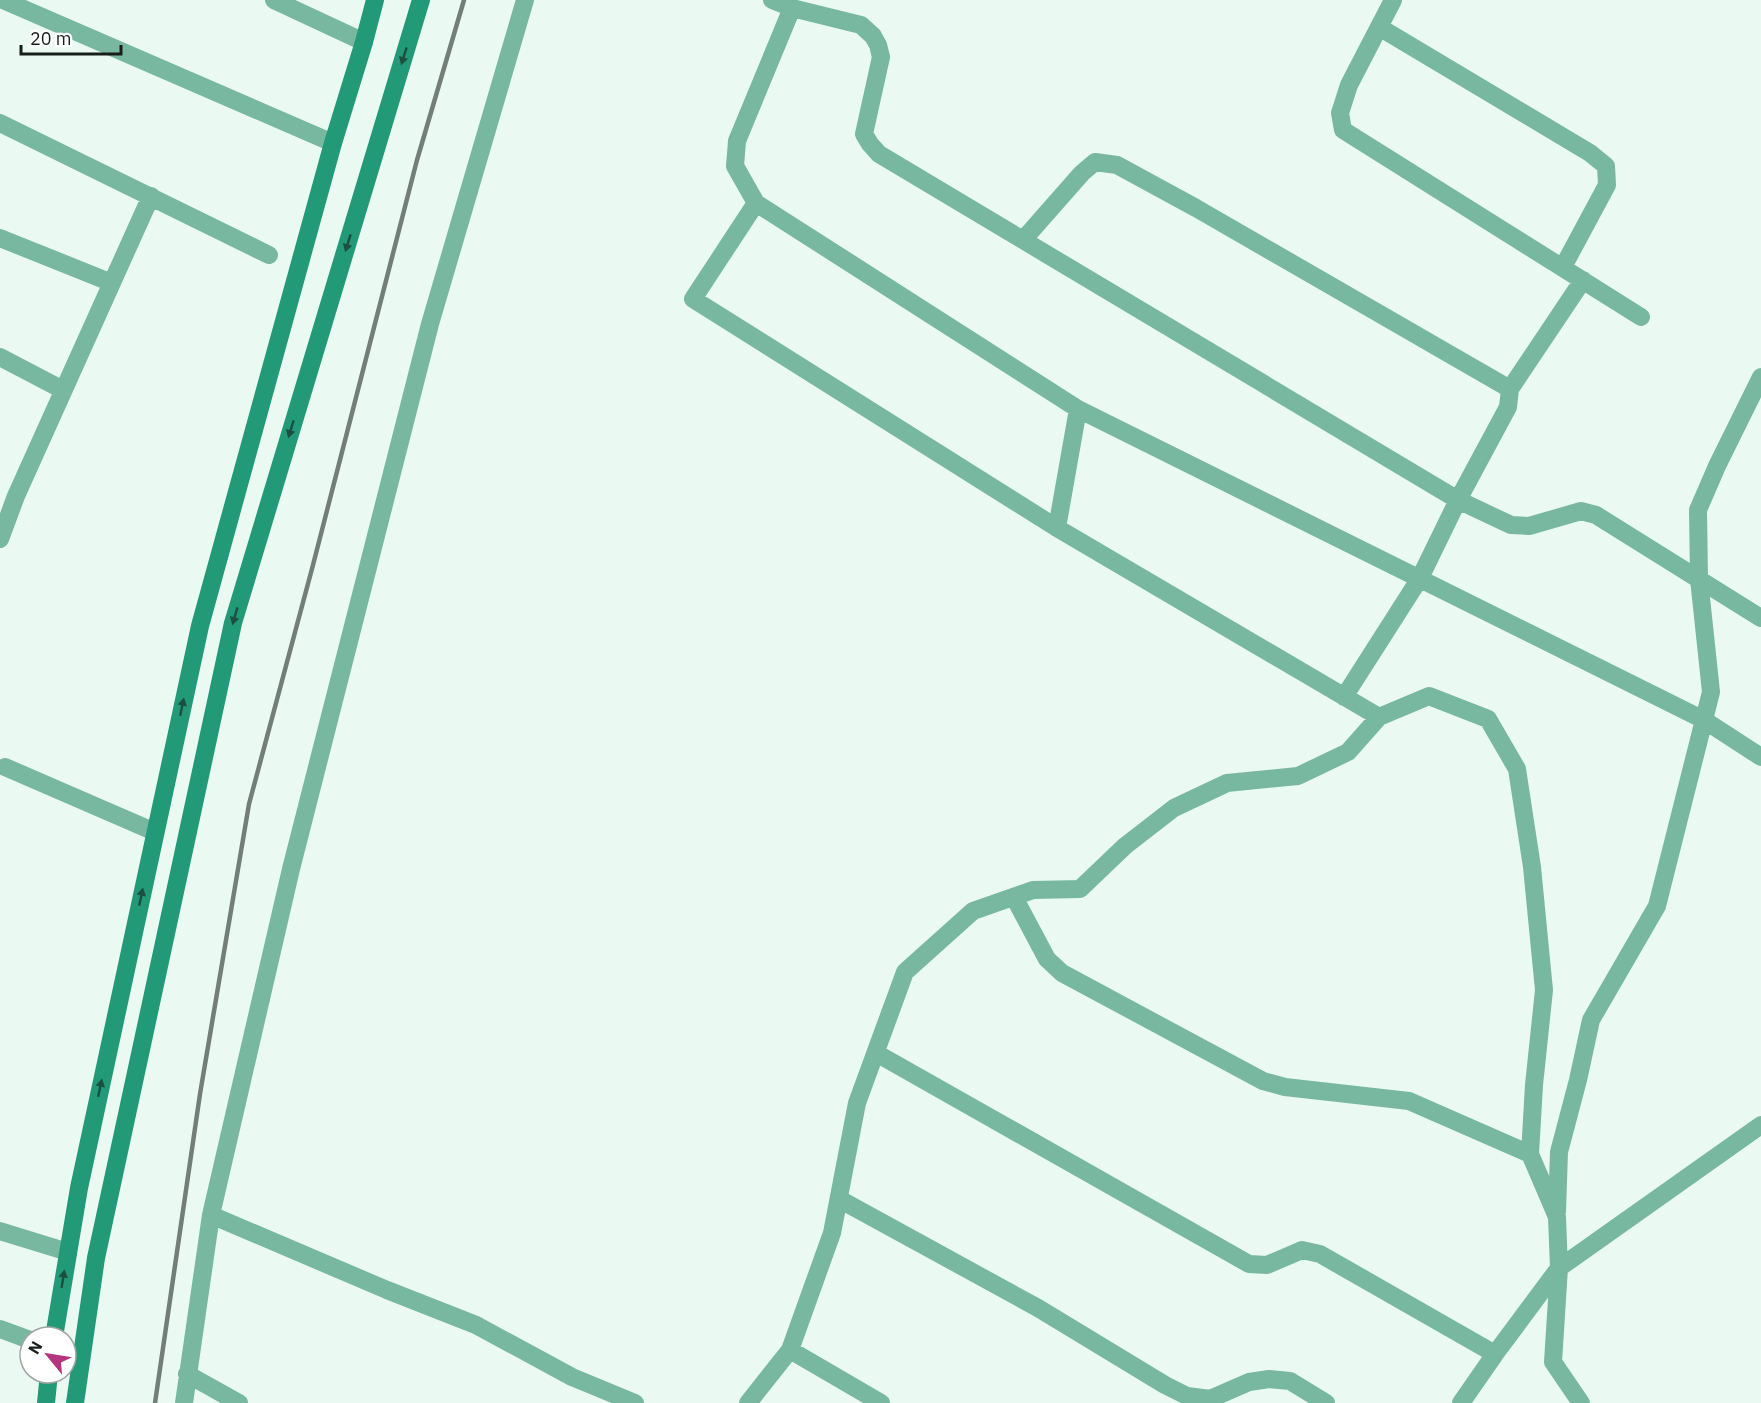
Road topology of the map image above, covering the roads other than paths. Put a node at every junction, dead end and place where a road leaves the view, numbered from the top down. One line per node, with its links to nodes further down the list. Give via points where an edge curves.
1 (3, 0): 12 (street)
2 (274, 0): 10 (street)
3 (375, 0): 10 (street)
4 (421, 0): 59 (street, one-way to 59, via 233,623 96,1258)
5 (525, 0): 45 (street, via 429,324 291,869)
6 (772, 0): 8 (street)
7 (1393, 0): 9 (street)
8 (792, 8): 14 (street, via 737,141 735,166); 16 (street, via 861,25 873,36 881,57 864,134 879,154)
9 (1379, 27): 18 (street, via 1349,85 1340,113 1343,130); 18 (street, via 1606,166 1607,185)
10 (364, 42): 12 (street)
11 (0, 123): 13 (street)
12 (333, 143): 39 (street, one-way to 12, via 200,626)
13 (151, 196): 17 (street); 20 (street)
14 (756, 202): 26 (street); 29 (street, via 693,299)
15 (0, 238): 20 (street)
16 (1023, 240): 24 (street, via 1095,162 1117,165); 28 (street)
17 (268, 255)
18 (1563, 267): 19 (street)
19 (1583, 280): 21 (street); 24 (street)
20 (112, 283): 25 (street)
21 (1641, 317)
22 (0, 357): 25 (street)
23 (1761, 378): 32 (street, via 1698,510)
24 (1510, 389): 28 (street, via 1508,407)
25 (63, 390): 27 (street)
26 (1078, 409): 29 (street); 31 (street)
27 (8, 494): 30 (street)
28 (1458, 500): 31 (street); 32 (street, via 1511,525 1529,525 1581,512 1596,516)
29 (1057, 528): 34 (street)
30 (0, 539)
31 (1419, 578): 34 (street); 36 (street)
32 (1699, 579): 33 (street); 36 (street, via 1711,692)
33 (1761, 618)
34 (1344, 697): 35 (street)
35 (1379, 717): 40 (street, via 1348,752 1298,776 1227,783 1174,808 1125,846 1080,890 1033,890); 43 (street, via 1429,696 1488,719 1517,769 1532,867 1544,990)
36 (1704, 720): 37 (street); 46 (street, via 1657,906 1591,1020 1559,1152)
37 (1761, 757)
38 (2, 770): 39 (street)
39 (155, 832): 48 (street, one-way to 39)
40 (1014, 897): 41 (street, via 974,911 905,972); 43 (street, via 1047,959 1062,973 1263,1081 1409,1101)
41 (876, 1053): 44 (street, via 857,1103); 54 (street, via 1249,1264 1267,1266 1302,1250 1320,1254)
42 (1761, 1125): 49 (street)
43 (1530, 1154): 46 (street)
44 (839, 1199): 53 (street, via 832,1233); 57 (street, via 1038,1308)
45 (211, 1215): 55 (street); 62 (street, via 476,1325 572,1377)
46 (1557, 1217): 49 (street)
47 (0, 1231): 48 (street)
48 (68, 1252): 50 (street, one-way to 48)
49 (1559, 1268): 54 (street); 68 (street, via 1554,1362)
50 (56, 1325)
51 (0, 1329): 52 (street)
52 (18, 1336)
53 (789, 1350): 63 (street); 64 (street)
54 (1495, 1354): 67 (street)
55 (187, 1374): 60 (street); 61 (street)
56 (48, 1385): 58 (street)
57 (1165, 1385): 65 (street); 66 (street, via 1187,1396 1210,1400 1249,1382 1269,1378 1290,1380)
58 (46, 1403)
59 (75, 1403)
60 (184, 1403)
61 (239, 1403)
62 (635, 1403)
63 (748, 1403)
64 (881, 1403)
65 (1168, 1403)
66 (1326, 1403)
67 (1461, 1403)
68 (1581, 1403)

